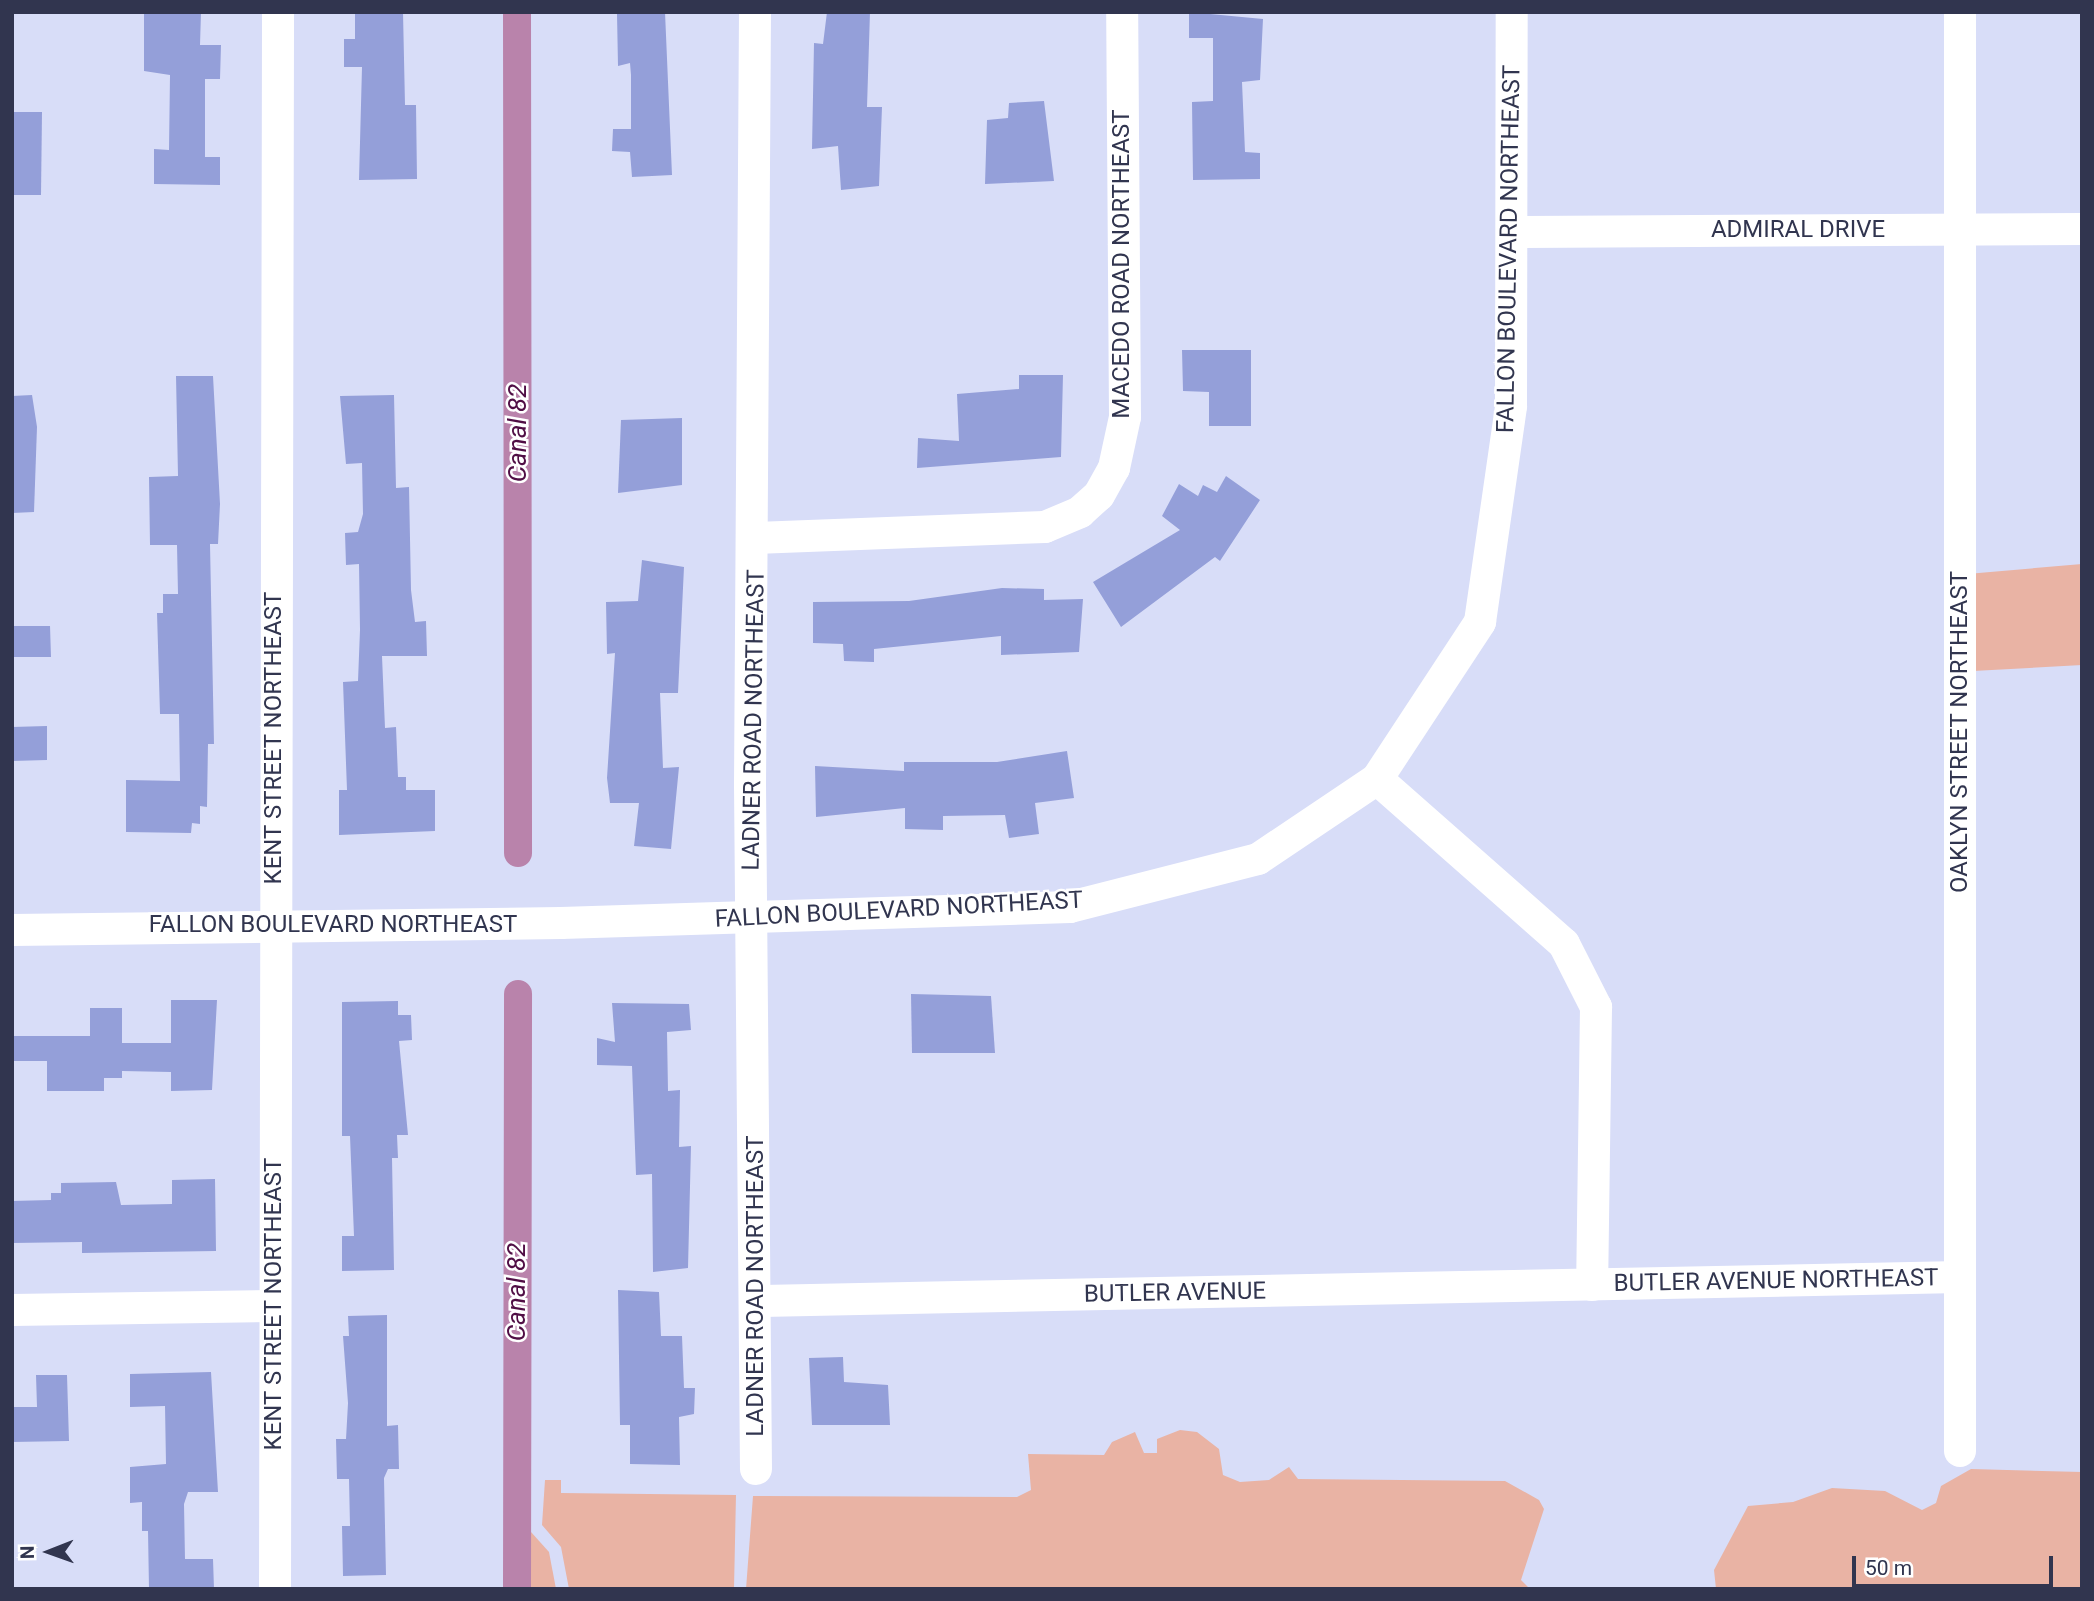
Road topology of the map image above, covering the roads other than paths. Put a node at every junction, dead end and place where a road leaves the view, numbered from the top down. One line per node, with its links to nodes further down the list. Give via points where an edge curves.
1 (278, 12): 12 (street, KENT STREET NORTHEAST)
2 (755, 12): 9 (street, LADNER ROAD NORTHEAST)
3 (1122, 12): 9 (street, MACEDO ROAD NORTHEAST, via 1125,417 1114,468 1099,495 1080,512 1045,527)
4 (1512, 12): 8 (street, FALLON BOULEVARD NORTHEAST)
5 (1960, 12): 6 (street, OAKLYN STREET NORTHEAST)
6 (1960, 229): 7 (street, ADMIRAL DRIVE); 8 (street, ADMIRAL DRIVE); 14 (street, OAKLYN STREET NORTHEAST)
7 (2082, 229)
8 (1514, 232): 10 (street, FALLON BOULEVARD NORTHEAST, via 1511,406 1480,622)
9 (756, 538): 11 (street, LADNER ROAD NORTHEAST)
10 (1377, 779): 11 (street, FALLON BOULEVARD NORTHEAST, via 1258,859 1070,907); 15 (street, via 1564,944 1596,1007)
11 (752, 919): 12 (street, FALLON BOULEVARD NORTHEAST); 16 (street, LADNER ROAD NORTHEAST)
12 (274, 922): 13 (street, FALLON BOULEVARD NORTHEAST); 17 (street, KENT STREET NORTHEAST)
13 (12, 930)
14 (1960, 1276): 15 (street, BUTLER AVENUE NORTHEAST); 19 (street, OAKLYN STREET NORTHEAST)
15 (1592, 1284): 16 (street, BUTLER AVENUE)
16 (758, 1301): 20 (street, LADNER ROAD NORTHEAST)
17 (273, 1306): 18 (street); 21 (street, KENT STREET NORTHEAST)
18 (12, 1310)
19 (1960, 1451)
20 (755, 1469)
21 (275, 1589)

